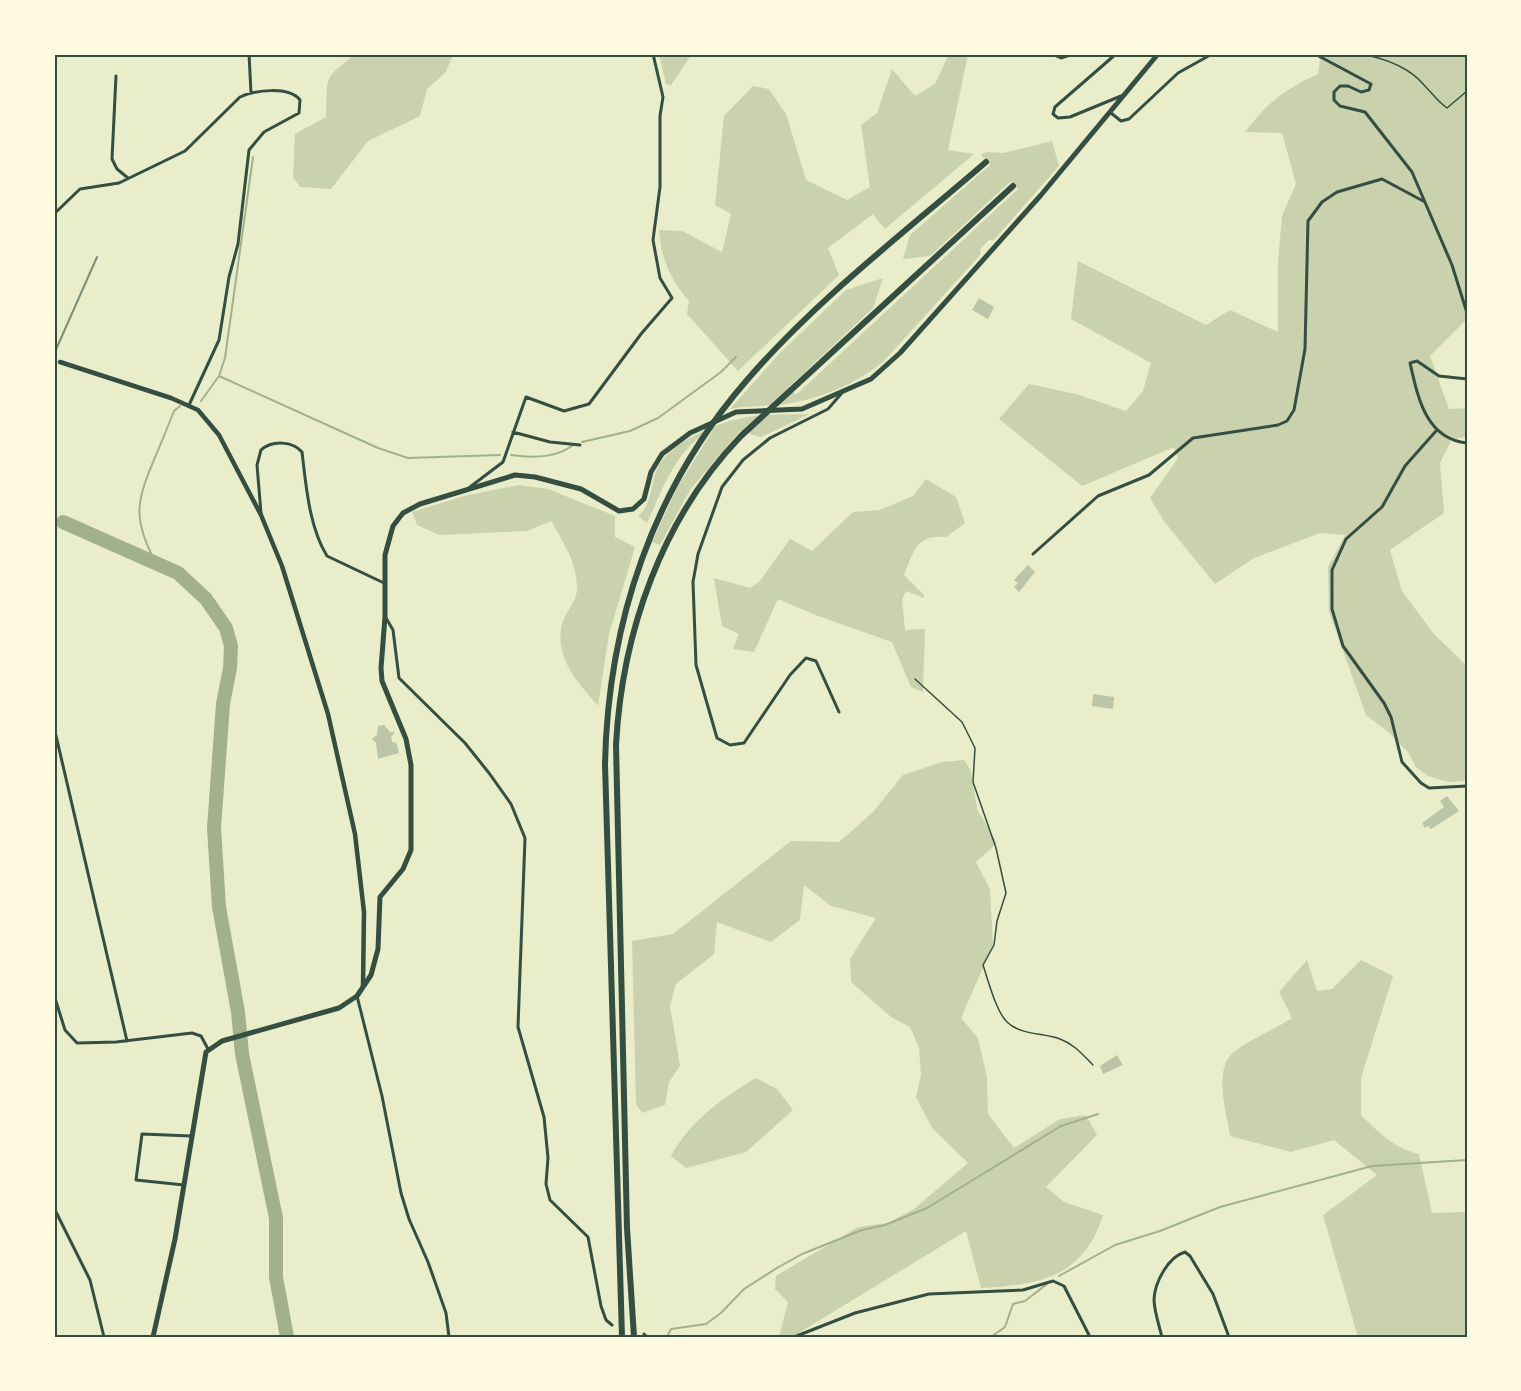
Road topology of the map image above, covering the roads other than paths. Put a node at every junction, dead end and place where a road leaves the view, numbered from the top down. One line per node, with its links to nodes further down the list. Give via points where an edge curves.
1 (249, 54): 10 (street)
2 (653, 54): 24 (street, via 663,93 660,187 653,240 660,278 672,298 589,404 564,411 526,397)
3 (1052, 54): 4 (street, via 1060,58)
4 (1073, 54)
5 (1116, 54): 11 (street, via 1055,107 1053,114 1058,118 1070,117)
6 (1158, 54): 11 (main road)
7 (1212, 54): 12 (street, via 1178,73 1127,120 1121,121)
8 (1315, 54): 16 (street, via 1369,82 1371,88 1364,92 1340,86 1334,92 1334,100 1340,106 1360,109 1369,117 1412,172)
9 (116, 76): 14 (street, via 112,159)
10 (251, 93): 14 (street, via 236,99 185,151); 22 (street, via 286,92 300,100 299,113 264,132 247,155 238,244 219,340)
11 (1128, 93): 12 (main road)
12 (1111, 113): 21 (main road, via 900,353 871,379)
13 (986, 162): 47 (highway, via 843,286 748,378 702,438 668,497 632,581 608,704 606,786)
14 (128, 178): 17 (street, via 114,185 81,189)
15 (1013, 186): 48 (highway, via 741,436 698,486 669,538 634,630 619,705 616,745 627,1228)
16 (1425, 202): 18 (street); 29 (street, via 1382,179 1337,192 1322,202 1308,221 1305,350 1294,410 1287,421 1193,438 1149,475 1098,496)
17 (54, 214)
18 (1467, 313)
19 (60, 362): 22 (street)
20 (1467, 379): 23 (street, via 1439,376 1411,361 1423,405)
21 (841, 394): 27 (main road, via 796,411 730,414 690,433 662,454 651,472 644,499 633,509 619,511 581,489 535,477 515,475); 32 (street, via 828,409 770,438 743,460 722,487 698,554 693,582 696,665 717,738 730,745 744,743 806,658 816,660)
22 (189, 405): 28 (street, via 203,414 219,435)
23 (1436, 431): 25 (street, via 1452,441); 34 (street, via 1405,466 1382,507 1346,539 1332,570 1332,609 1343,646 1391,717 1402,762 1427,787)
24 (513, 432): 26 (street); 27 (street, via 503,462)
25 (1467, 443)
26 (580, 445)
27 (469, 488): 30 (main road, via 404,513 388,540)
28 (261, 515): 30 (street, via 258,456 265,446 295,446 302,452 318,536 327,556); 35 (street, via 282,566 322,693 355,834 364,912)
29 (1033, 554)
30 (384, 583): 31 (main road)
31 (385, 617): 35 (main road, via 382,681 406,739 411,765 413,839 407,862 380,897 378,949); 43 (street, via 393,630 399,678 471,751 511,804 523,831 526,847 518,1027 544,1117 546,1184 550,1200 588,1237 601,1306)
32 (839, 712)
33 (54, 727): 38 (street)
34 (1467, 786)
35 (363, 988): 37 (main road)
36 (54, 995): 38 (street, via 63,1026 74,1042 84,1045)
37 (357, 996): 39 (main road, via 346,1005 222,1041); 46 (street, via 406,1210 443,1303)
38 (127, 1041): 39 (street, via 192,1033 201,1036)
39 (208, 1049): 40 (main road)
40 (191, 1136): 41 (main road); 41 (street, via 142,1134 136,1179)
41 (184, 1185): 45 (main road)
42 (54, 1208): 44 (street, via 90,1280)
43 (612, 1325)
44 (104, 1337)
45 (153, 1337)
46 (450, 1337)
47 (622, 1337)
48 (634, 1337)
49 (794, 1337): 50 (street, via 855,1313 930,1294 1023,1290 1053,1281 1064,1286)
50 (1090, 1337)
51 (1162, 1337): 52 (street, via 1155,1292 1175,1257 1185,1252 1214,1294)
52 (1229, 1337)

